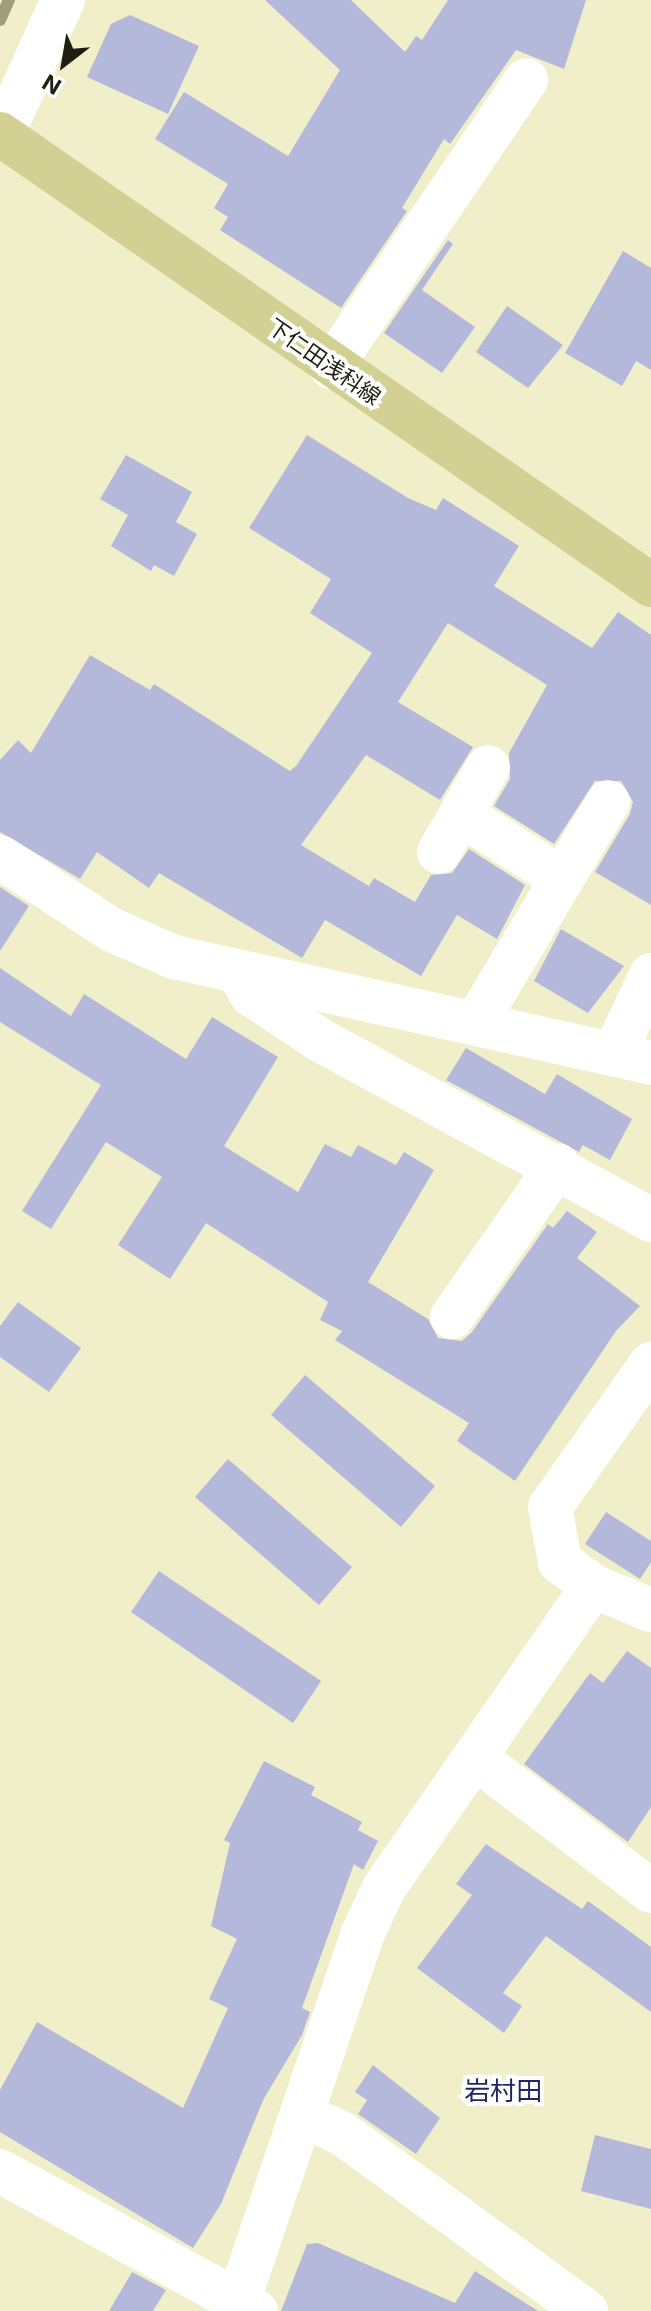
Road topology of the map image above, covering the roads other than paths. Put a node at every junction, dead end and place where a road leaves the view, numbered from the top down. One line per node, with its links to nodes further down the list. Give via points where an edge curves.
1 (63, 0): 3 (street)
2 (526, 80): 4 (street)
3 (1, 135): 4 (main road, 下仁田浅科線)
4 (331, 367): 5 (main road, 下仁田浅科線)
5 (651, 585)
6 (488, 767): 8 (street)
7 (608, 802): 11 (street)
8 (461, 814): 9 (street); 11 (street)
9 (439, 852)
10 (0, 857): 12 (street, via 112,930 174,957)
11 (562, 879): 14 (street)
12 (240, 975): 14 (street); 16 (street, via 251,994 320,1040)
13 (651, 975): 15 (street)
14 (477, 1021): 15 (street)
15 (633, 1058)
16 (558, 1165): 17 (street); 18 (street)
17 (651, 1220)
18 (452, 1317)
19 (651, 1364): 20 (street, via 550,1507 560,1562)
20 (593, 1586): 21 (street); 22 (street)
21 (651, 1610)
22 (477, 1759): 23 (street); 24 (street, via 384,1888 362,1935)
23 (651, 1891)
24 (305, 2116): 26 (street); 27 (street, via 343,2134)
25 (0, 2171): 26 (street)
26 (248, 2305)
27 (586, 2311)

